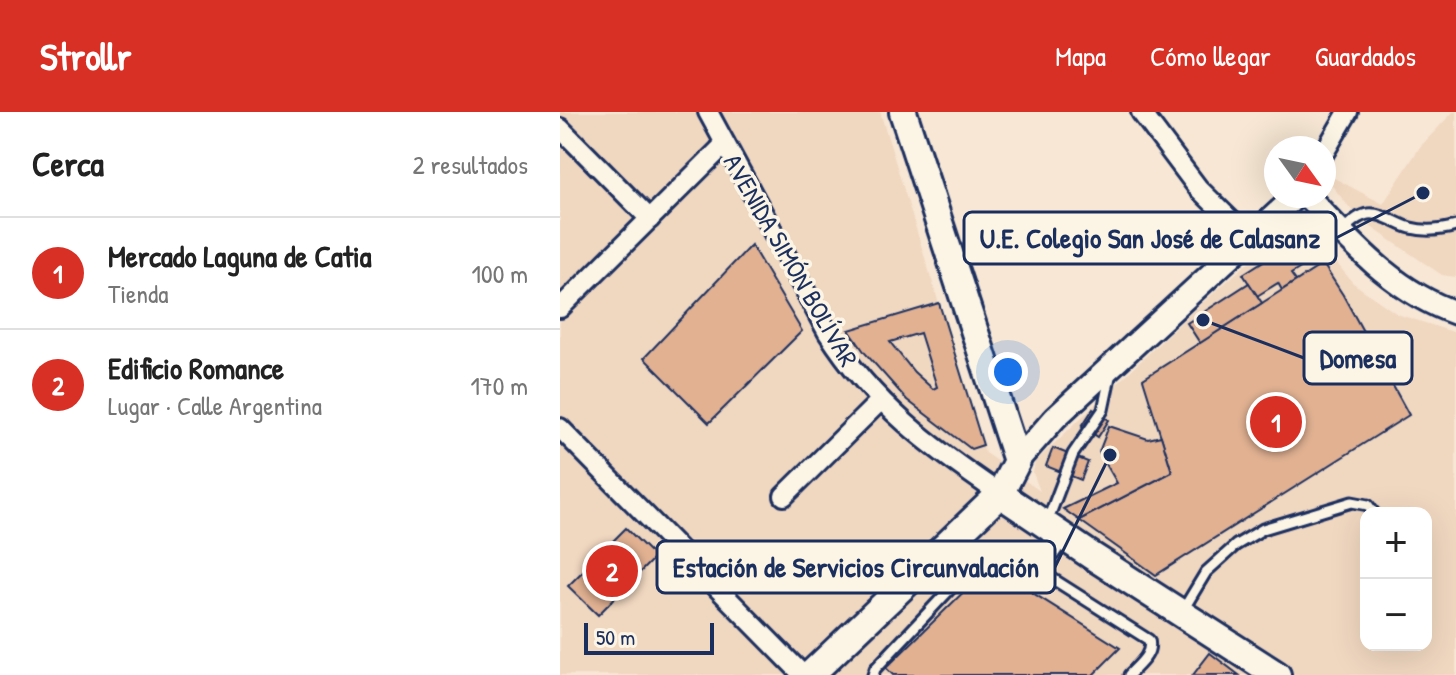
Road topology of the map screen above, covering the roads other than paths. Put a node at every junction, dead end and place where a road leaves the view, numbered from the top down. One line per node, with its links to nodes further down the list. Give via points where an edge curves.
1 (708, 112): 7 (street, AVENIDA SIMÓN BOLÍVAR)
2 (903, 112): 19 (main road)
3 (1141, 112): 13 (street, via 1198,188)
4 (1348, 112): 6 (street)
5 (560, 128): 10 (street)
6 (1334, 136)
7 (725, 144): 10 (street); 17 (street, AVENIDA SIMÓN BOLÍVAR, via 828,333)
8 (1283, 208): 13 (street)
9 (1319, 208): 12 (street)
10 (650, 219): 14 (street)
11 (1456, 226): 12 (lane, via 1414,229 1367,214)
12 (1341, 231): 15 (street, via 1398,284 1429,304)
13 (1250, 239): 16 (street)
14 (560, 308)
15 (1456, 313)
16 (1113, 365): 19 (street); 23 (lane, via 1103,410 1073,454)
17 (880, 401): 20 (street, AVENIDA SIMÓN BOLÍVAR); 21 (street)
18 (560, 428): 26 (street)
19 (1017, 461): 20 (main road)
20 (1000, 494): 23 (main road, AVENIDA SIMÓN BOLÍVAR); 27 (main road)
21 (784, 496)
22 (1370, 507): 25 (lane, via 1352,502 1263,529 1206,572)
23 (1055, 531): 24 (lane); 25 (main road, AVENIDA SIMÓN BOLÍVAR)
24 (1042, 572): 28 (lane, via 1001,546 984,553); 29 (lane, via 1149,640 1148,654)
25 (1181, 614): 30 (main road, AVENIDA SIMÓN BOLÍVAR)
26 (803, 675)
27 (810, 675)
28 (873, 675)
29 (1129, 675)
30 (1277, 675)

